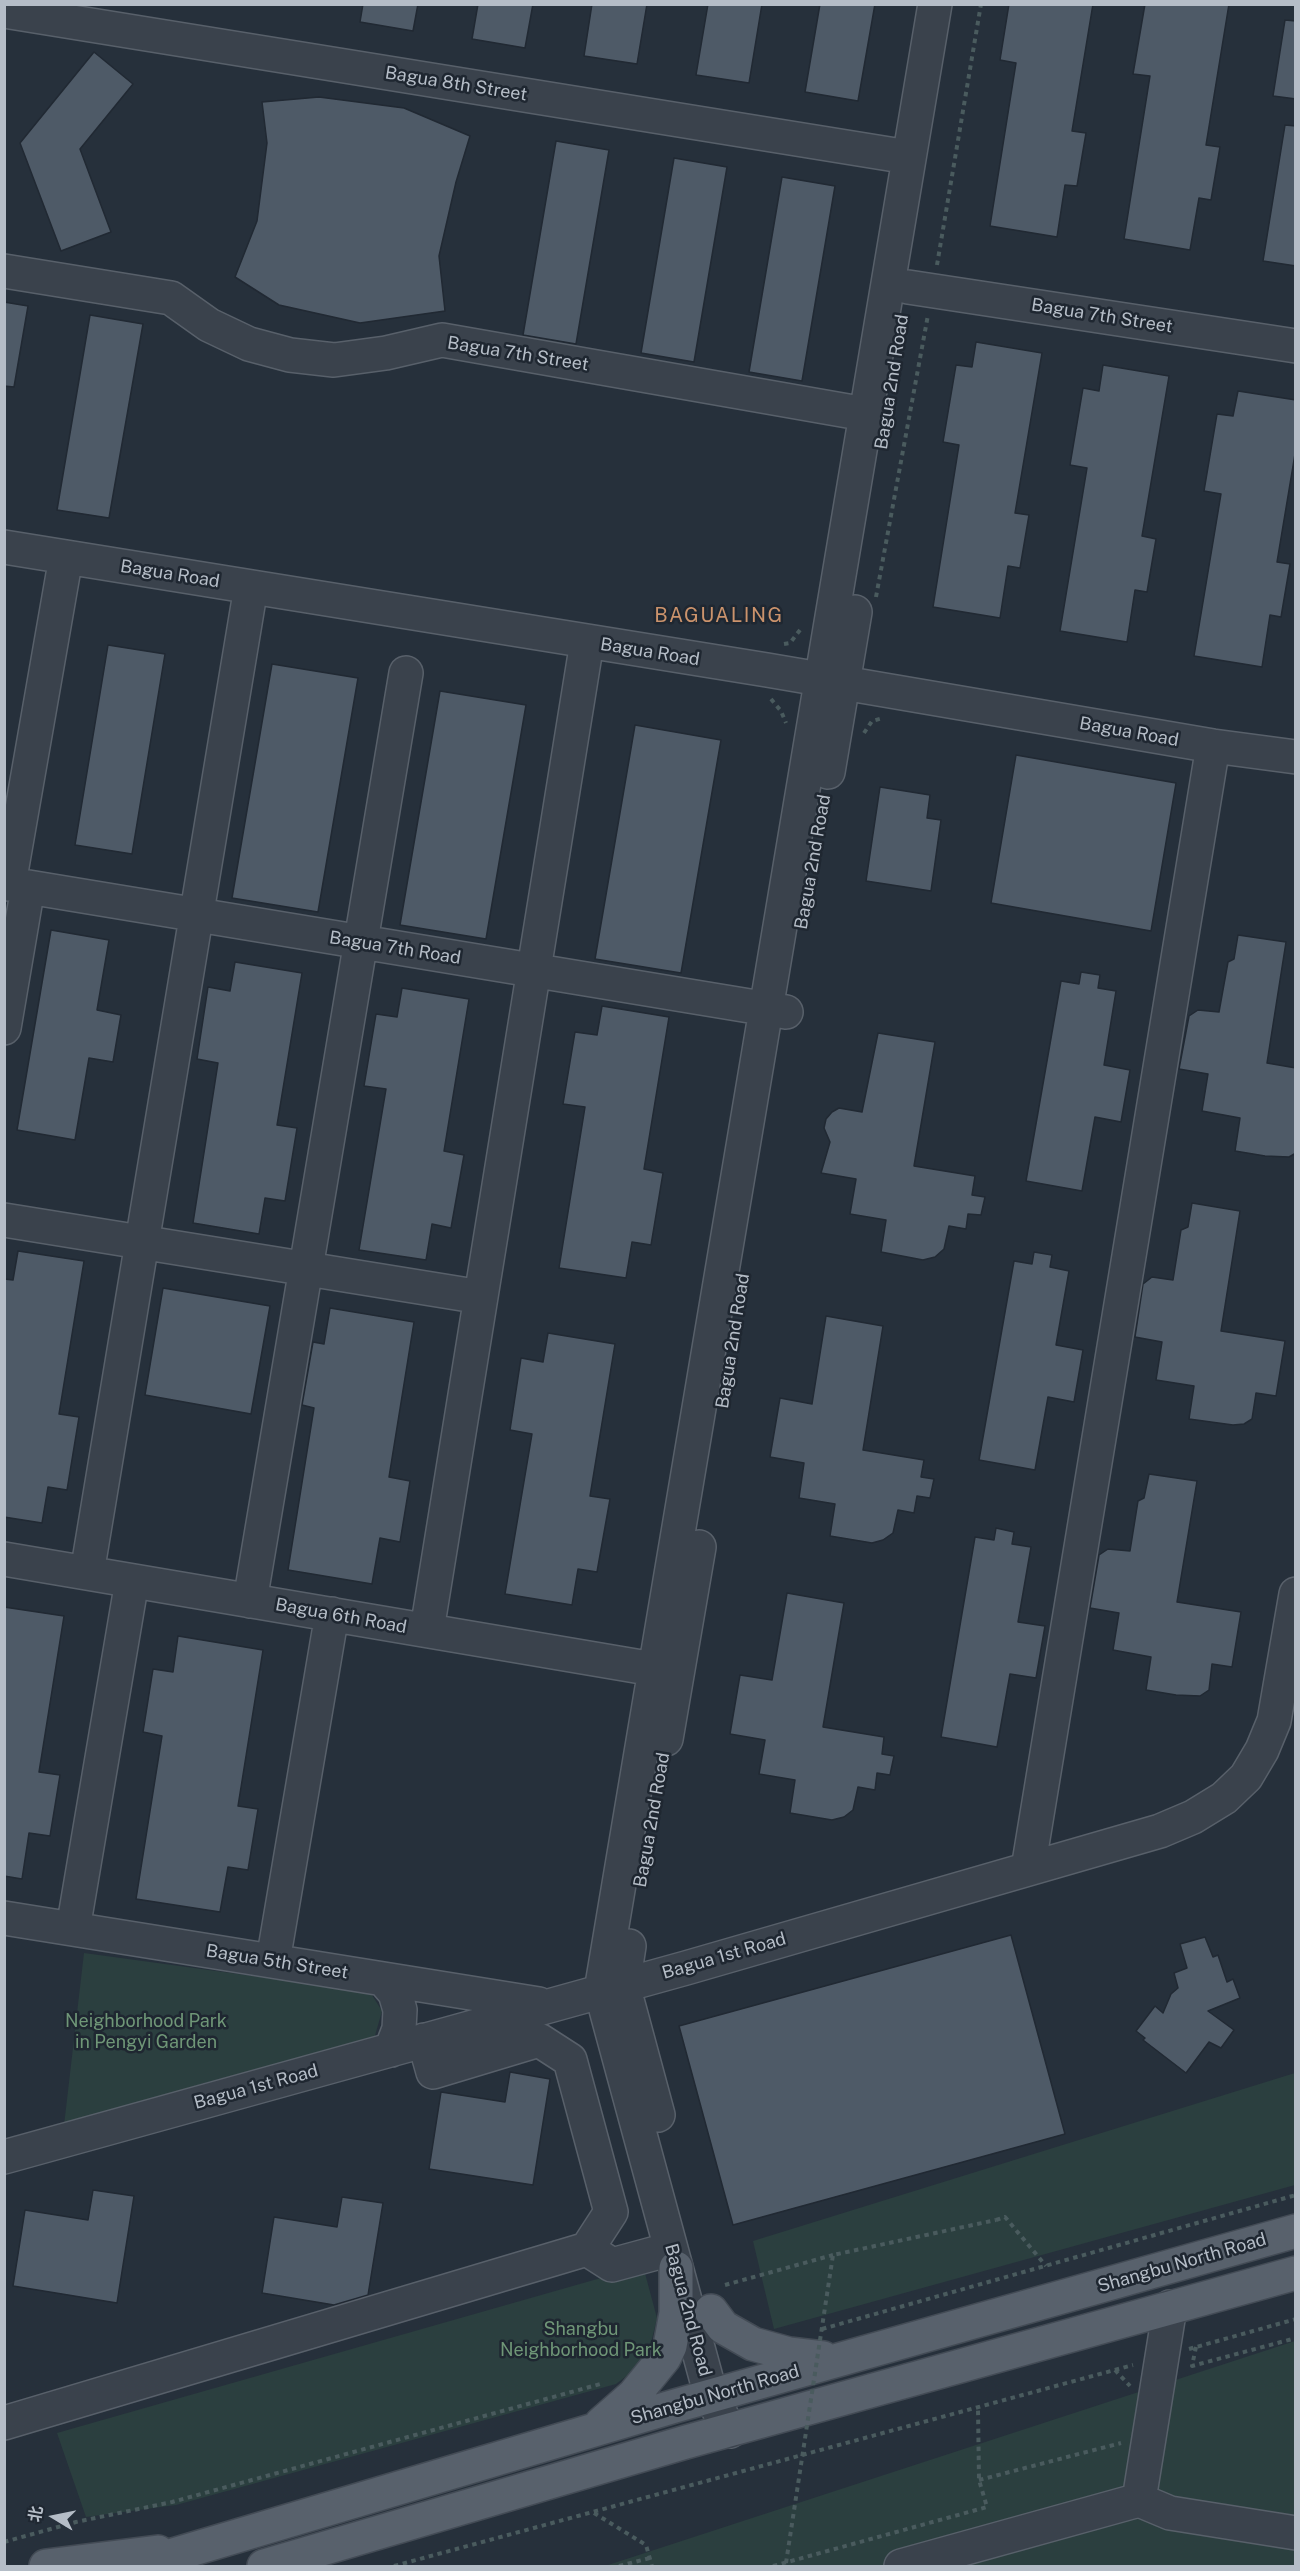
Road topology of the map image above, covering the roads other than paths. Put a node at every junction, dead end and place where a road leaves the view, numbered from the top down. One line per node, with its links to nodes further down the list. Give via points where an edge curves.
1 (935, 4): 4 (street, Bagua 2nd Road)
2 (956, 4): 6 (street, Bagua 2nd Road)
3 (4, 11): 4 (street, Bagua 8th Street)
4 (908, 157): 8 (street, Bagua 2nd Road)
5 (4, 272): 8 (street, Bagua 7th Street, via 171,298 209,325 249,344 290,355 334,360 442,340)
6 (924, 289): 7 (street, Bagua 7th Street); 14 (street, Bagua 2nd Road)
7 (1296, 346)
8 (865, 414): 14 (street, Bagua 2nd Road)
9 (4, 547): 10 (street, Bagua Road)
10 (66, 557): 11 (street, Bagua Road); 17 (street)
11 (251, 587): 12 (street, Bagua Road); 18 (street)
12 (587, 642): 14 (street, Bagua Road); 20 (street)
13 (406, 673): 19 (street)
14 (832, 681): 15 (street, Bagua Road); 21 (street, Bagua 2nd Road)
15 (1214, 746): 16 (street, Bagua Road); 35 (street)
16 (1296, 757)
17 (14, 885): 18 (street, Bagua 7th Road); 22 (street)
18 (197, 915): 19 (street, Bagua 7th Road); 24 (street)
19 (360, 942): 20 (street, Bagua 7th Road); 25 (street)
20 (533, 970): 21 (street, Bagua 7th Road); 26 (street)
21 (776, 1010): 34 (street, Bagua 2nd Road)
22 (4, 1028)
23 (4, 1220): 24 (street)
24 (142, 1243): 25 (street); 28 (street)
25 (305, 1270): 26 (street); 31 (street)
26 (481, 1297): 33 (street)
27 (4, 1559): 28 (street, Bagua 6th Road)
28 (87, 1573): 29 (street, Bagua 6th Road)
29 (132, 1581): 31 (street, Bagua 6th Road); 37 (street)
30 (1296, 1594): 35 (street, Bagua 1st Road, via 1274,1721 1246,1777 1224,1798 1160,1831)
31 (250, 1600): 32 (street, Bagua 6th Road)
32 (332, 1614): 33 (street, Bagua 6th Road); 38 (street)
33 (427, 1630): 34 (street, Bagua 6th Road)
34 (667, 1671): 40 (street, Bagua 2nd Road)
35 (1028, 1869): 40 (street, Bagua 1st Road)
36 (4, 1918): 37 (street, Bagua 5th Street)
37 (73, 1929): 38 (street, Bagua 5th Street)
38 (273, 1961): 39 (street, Bagua 5th Street)
39 (383, 1979): 41 (street, Bagua 5th Street); 43 (street, via 395,1993 400,2010 399,2029)
40 (612, 1988): 41 (street, Bagua 1st Road); 47 (street, Bagua 2nd Road); 49 (street, Bagua 2nd Road)
41 (549, 2006): 42 (street, Bagua 1st Road)
42 (424, 2040): 43 (street, Bagua 1st Road); 46 (street, via 433,2072 539,2040 570,2060 611,2212)
43 (391, 2050): 44 (street, Bagua 1st Road)
44 (4, 2157)
45 (1296, 2231): 51 (main road, Shangbu North Road)
46 (587, 2249): 47 (street, via 612,2265); 53 (street)
47 (674, 2258): 52 (street, Bagua 2nd Road); 54 (main road, via 676,2313 670,2346 634,2395)
48 (1296, 2273): 50 (main road, Shangbu North Road)
49 (718, 2298): 51 (main road, via 723,2326 735,2336 760,2347 800,2356); 52 (street, Bagua 2nd Road)
50 (1170, 2307): 55 (main road, Shangbu North Road); 56 (street)
51 (840, 2359): 52 (main road, Shangbu North Road)
52 (722, 2393): 54 (main road, Shangbu North Road); 55 (street, Bagua 2nd Road)
53 (4, 2423)
54 (593, 2431): 58 (main road, Shangbu North Road)
55 (730, 2431): 61 (main road, Shangbu North Road)
56 (1139, 2500): 57 (street, via 1170,2513); 62 (street)
57 (1296, 2534)
58 (208, 2546): 59 (main road); 60 (main road, Shangbu North Road)
59 (46, 2566)
60 (136, 2566)
61 (264, 2566)
62 (901, 2566)

